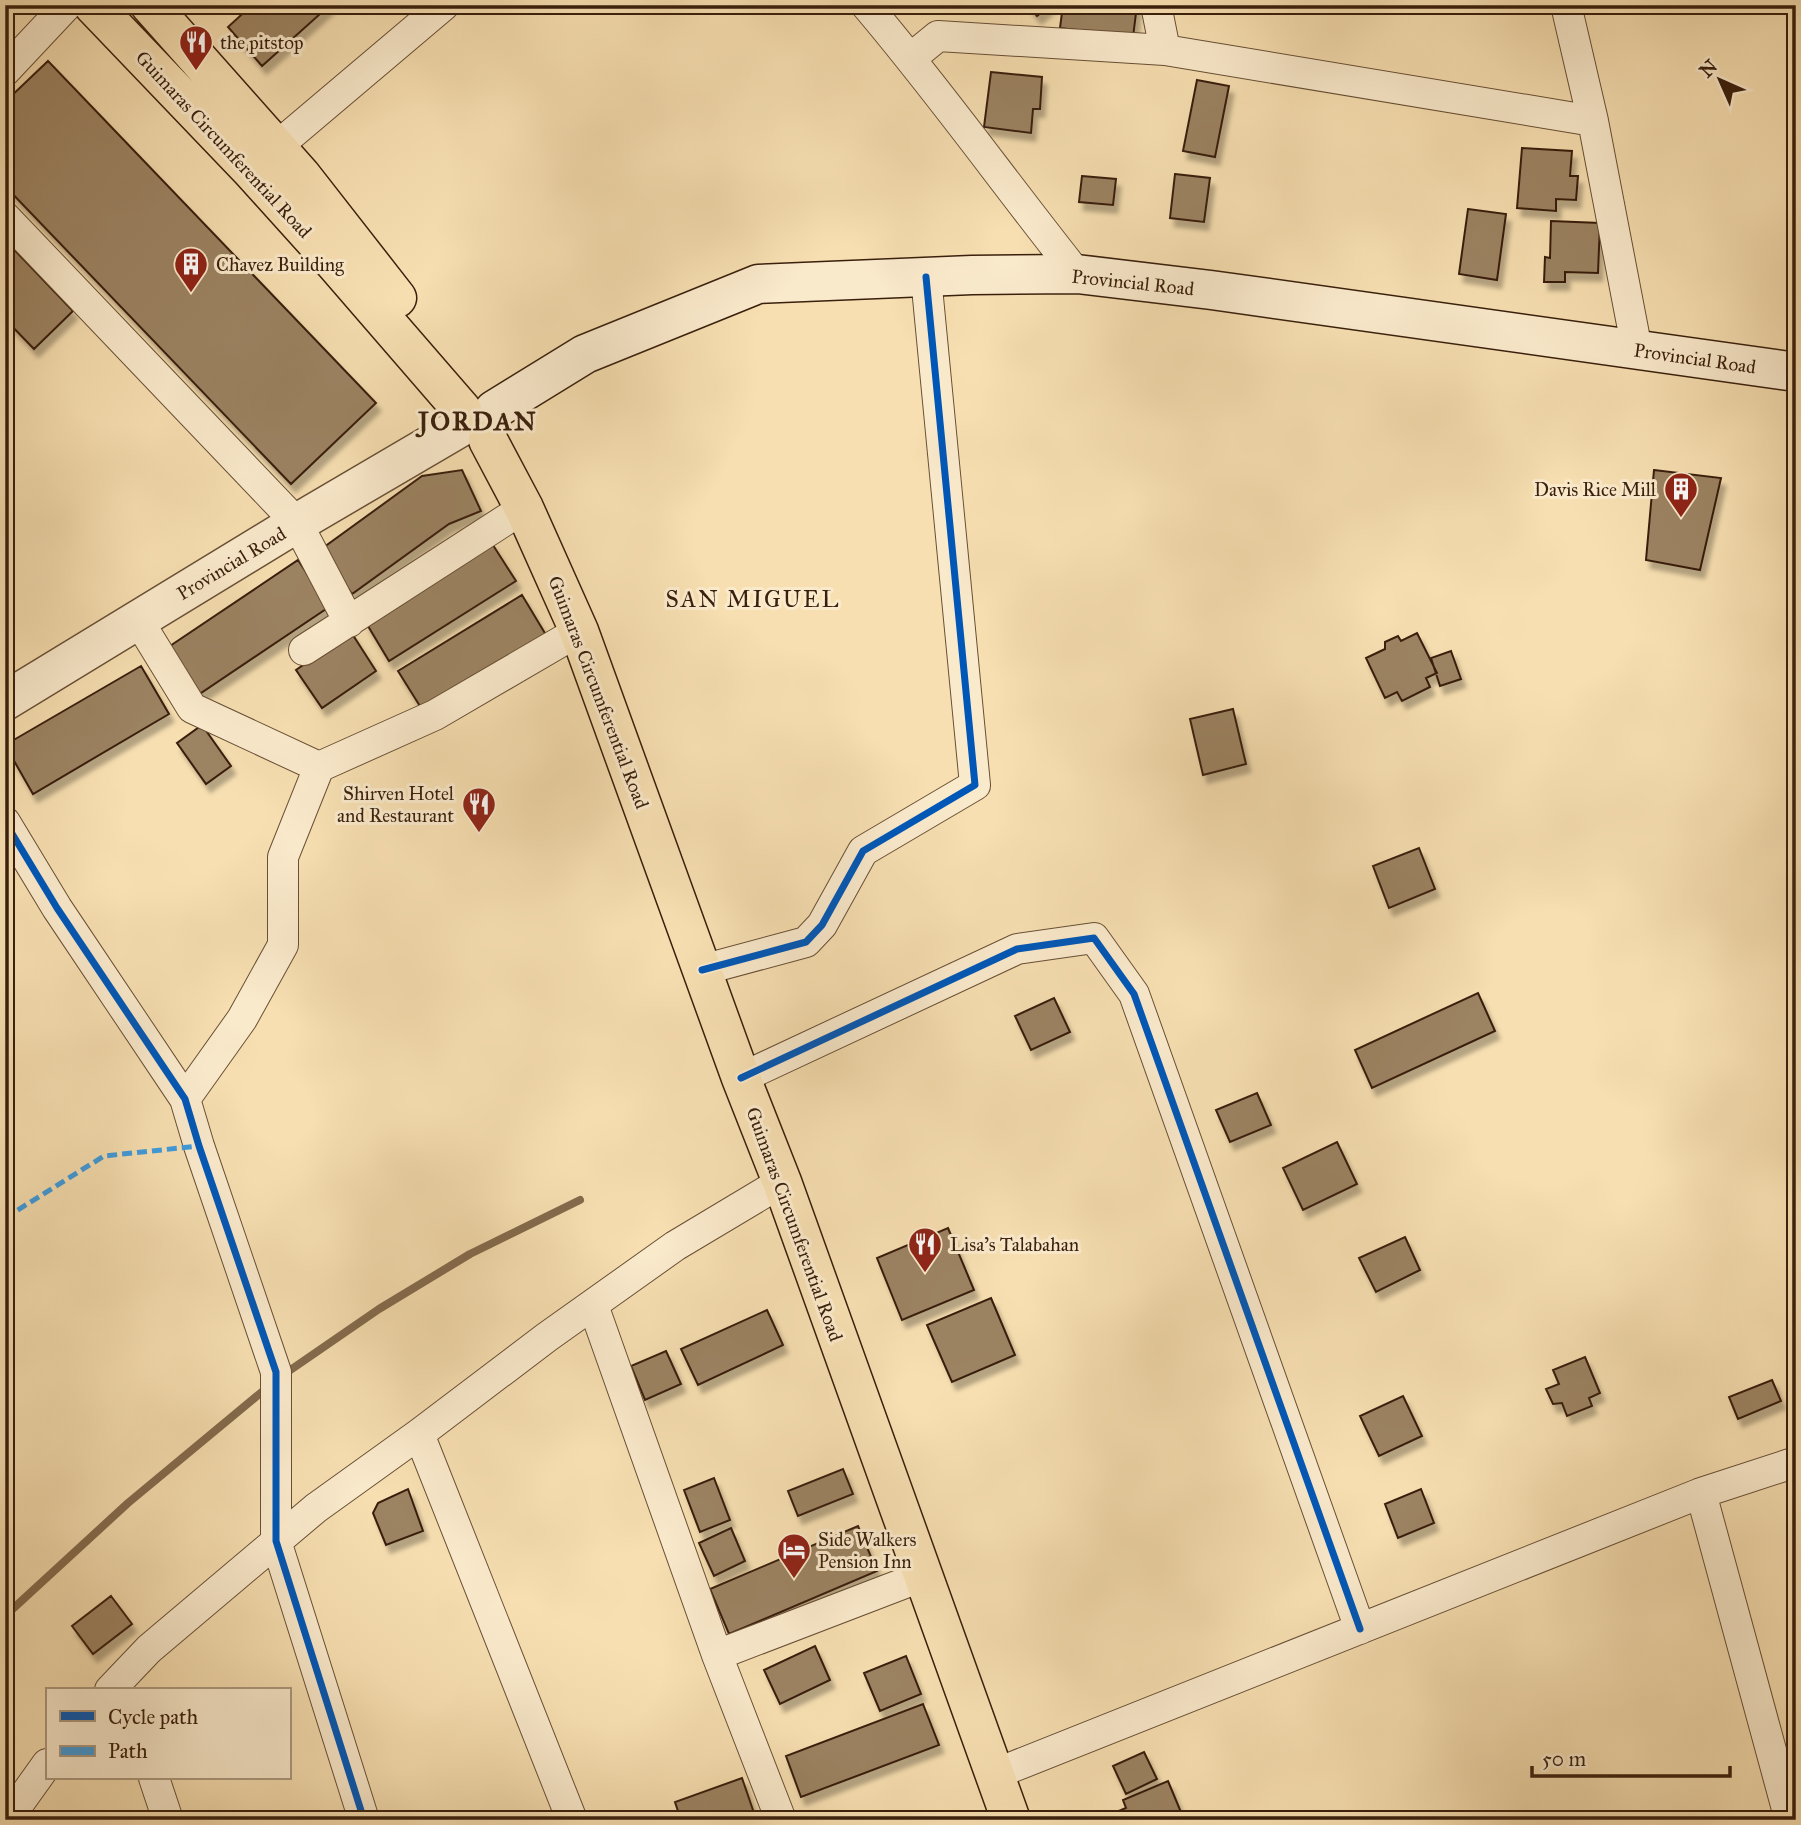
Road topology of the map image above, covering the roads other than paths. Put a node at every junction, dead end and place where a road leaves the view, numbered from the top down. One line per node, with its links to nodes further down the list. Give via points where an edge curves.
1 (67, 5): 10 (street)
2 (93, 5): 18 (main road, Guimaras Circumferential Road, via 250,169)
3 (444, 5): 12 (street)
4 (866, 5): 9 (street)
5 (1156, 5): 8 (street)
6 (1566, 5): 11 (street)
7 (151, 6): 12 (main road, Guimaras Circumferential Road)
8 (1165, 50): 9 (street, via 938,36); 11 (street)
9 (911, 58): 14 (street)
10 (5, 71)
11 (1593, 121): 16 (street)
12 (275, 148): 18 (main road, Guimaras Circumferential Road, via 301,175)
13 (5, 217): 20 (street)
14 (1077, 274): 15 (main road, Provincial Road); 16 (main road, Provincial Road)
15 (926, 277): 18 (main road, Provincial Road, via 758,285 585,354); 28 (street, via 975,785 863,851 822,925 806,942)
16 (1637, 350): 17 (main road, Provincial Road)
17 (1796, 372)
18 (476, 418): 19 (main road, Guimaras Circumferential Road); 20 (main road, Provincial Road)
19 (524, 508): 22 (street); 23 (main road, Guimaras Circumferential Road)
20 (297, 523): 21 (main road, Provincial Road); 22 (street)
21 (138, 620): 25 (main road, Provincial Road); 26 (street, via 192,708)
22 (349, 622): 24 (street)
23 (579, 631): 26 (street, via 435,715); 28 (main road, Guimaras Circumferential Road)
24 (304, 650)
25 (5, 701)
26 (319, 767): 30 (street, via 283,857 283,945 242,1018)
27 (5, 822): 30 (street)
28 (702, 970): 29 (main road, Guimaras Circumferential Road)
29 (741, 1078): 31 (main road, Guimaras Circumferential Road); 38 (street, via 1017,949 1094,937 1134,994)
30 (185, 1099): 36 (street, via 276,1372)
31 (782, 1182): 32 (street, via 675,1246); 37 (main road, Guimaras Circumferential Road)
32 (593, 1305): 33 (street); 39 (street)
33 (419, 1434): 36 (street); 47 (street)
34 (1796, 1462): 35 (street)
35 (1701, 1493): 38 (street); 50 (street)
36 (276, 1541): 40 (street, via 149,1649); 46 (street)
37 (923, 1576): 39 (street); 42 (main road, Guimaras Circumferential Road)
38 (1360, 1629): 42 (street)
39 (717, 1654): 48 (street)
40 (118, 1687)
41 (46, 1766): 44 (street)
42 (995, 1774): 49 (main road, Guimaras Circumferential Road)
43 (155, 1780): 45 (street)
44 (6, 1820)
45 (168, 1820)
46 (364, 1820)
47 (572, 1820)
48 (781, 1820)
49 (1011, 1820)
50 (1790, 1820)

